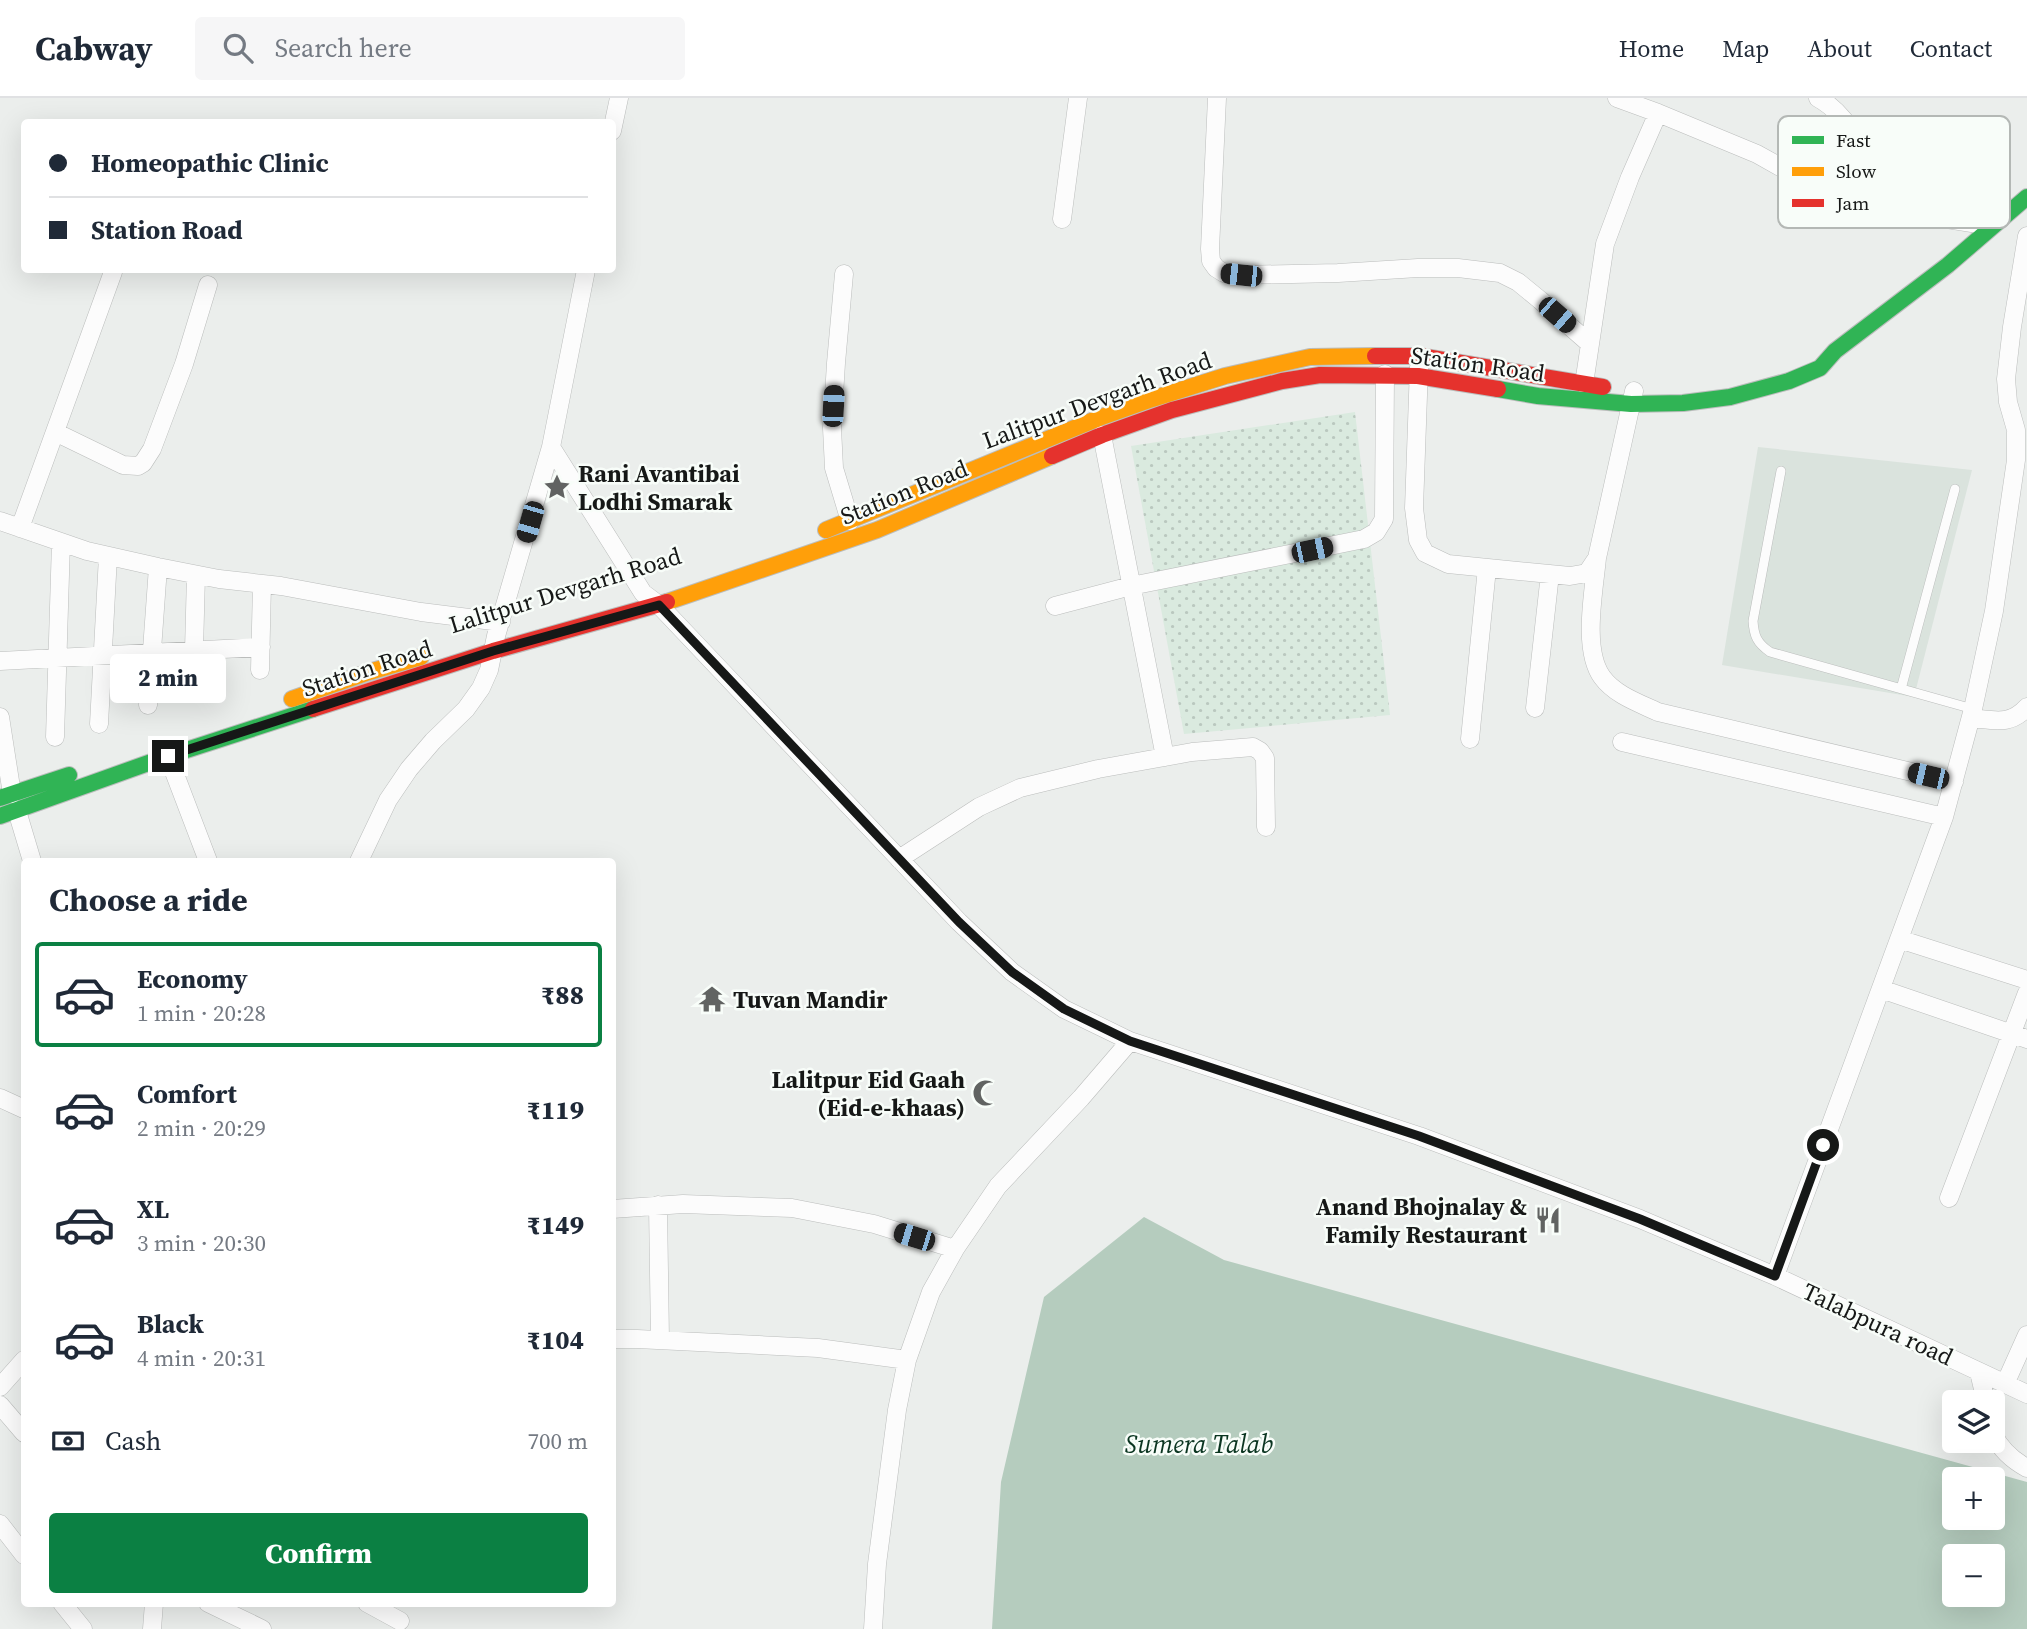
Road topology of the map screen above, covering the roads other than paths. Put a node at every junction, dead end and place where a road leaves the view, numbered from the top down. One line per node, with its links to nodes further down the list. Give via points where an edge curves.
1 (619, 98): 8 (street)
2 (1078, 98): 12 (street)
3 (1217, 98): 19 (street, via 1210,249 1216,268 1241,275 1418,268 1500,273 1518,282)
4 (1617, 98): 6 (street)
5 (1818, 98): 7 (street)
6 (1658, 113): 9 (street); 19 (street, via 1605,244)
7 (1839, 116)
8 (615, 119)
9 (1778, 166)
10 (2027, 198): 11 (main road, Station Road)
11 (2010, 211)
12 (1062, 219)
13 (1989, 228): 20 (main road, Station Road)
14 (2027, 236): 26 (street, via 2011,327)
15 (113, 273): 28 (street)
16 (585, 273): 30 (street)
17 (844, 274): 34 (street, via 832,428 834,468)
18 (208, 285): 28 (street, via 179,376 143,463 123,465)
19 (1589, 343): 24 (street)
20 (1835, 351): 25 (main road, Lalitpur Devgarh Road, via 1732,380); 25 (main road, Station Road, via 1820,368 1730,397 1683,403)
21 (1420, 356): 23 (street); 24 (main road, Lalitpur Devgarh Road); 34 (main road, Lalitpur Devgarh Road, via 1310,357 1225,376 1099,418)
22 (1385, 374): 23 (main road, Station Road); 29 (main road, Station Road, via 1320,374 1282,381 1172,410); 46 (street, via 1384,519 1376,532 1364,539)
23 (1418, 376): 25 (main road, Station Road, via 1538,396); 42 (street, via 1414,508 1418,540 1425,553 1448,564)
24 (1584, 384): 25 (main road, Lalitpur Devgarh Road)
25 (1632, 397): 40 (street)
26 (2008, 402): 27 (street); 33 (street, via 2015,430)
27 (2027, 421)
28 (55, 432): 36 (street)
29 (1102, 435): 46 (street); 47 (main road, Station Road, via 877,530)
30 (551, 447): 47 (street, Talabpura road); 49 (street)
31 (1781, 471): 57 (lane, via 1753,621 1758,644 1770,652)
32 (1955, 489): 57 (lane)
33 (2019, 504): 63 (street)
34 (850, 521): 37 (main road, Lalitpur Devgarh Road)
35 (0, 524): 36 (street)
36 (20, 528): 38 (street)
37 (811, 535)
38 (61, 542): 39 (street); 54 (street)
39 (108, 556): 41 (street); 53 (street)
40 (1597, 558): 43 (street, via 1587,573); 71 (street, via 1591,637 1594,659 1602,678 1623,695 1658,712)
41 (158, 567): 44 (street); 52 (street)
42 (1487, 568): 43 (street); 67 (street)
43 (1550, 574): 61 (street)
44 (196, 575): 45 (street); 51 (street)
45 (262, 584): 49 (street, via 421,612); 50 (street)
46 (1132, 586): 48 (street); 70 (street)
47 (653, 595): 49 (main road, Lalitpur Devgarh Road); 78 (street, Talabpura road)
48 (1055, 606)
49 (497, 636): 58 (main road, Lalitpur Devgarh Road); 69 (main road, Station Road); 77 (street, via 481,688 409,769 388,800)
50 (261, 647): 51 (street); 56 (street)
51 (194, 650): 52 (street)
52 (152, 653): 53 (street); 59 (street)
53 (102, 655): 54 (street); 65 (street)
54 (58, 658): 55 (street); 66 (street)
55 (0, 661)
56 (260, 670)
57 (1901, 689): 63 (lane)
58 (276, 704)
59 (148, 705)
60 (2027, 707): 63 (street, via 2010,720)
61 (1535, 708)
62 (250, 713): 72 (main road)
63 (1972, 713): 71 (street)
64 (0, 719): 72 (street)
65 (99, 724)
66 (55, 737)
67 (1471, 739)
68 (1622, 742): 73 (street)
69 (168, 756): 72 (main road, Station Road); 76 (street)
70 (1165, 757): 74 (street, via 1243,747 1260,751 1266,770); 78 (street, via 1020,788 979,807)
71 (1954, 782): 73 (street)
72 (7, 805): 75 (street)
73 (1944, 817): 79 (street)
74 (1266, 827)
75 (31, 858)
76 (207, 858)
77 (360, 858)
78 (899, 859): 84 (street, Talabpura road, via 1012,972 1064,1009)
79 (1899, 939): 80 (street); 81 (street)
80 (2027, 980)
81 (1881, 989): 83 (street); 91 (street)
82 (2027, 993): 83 (street)
83 (2020, 1037): 87 (street)
84 (1130, 1041): 90 (street, via 998,1186); 91 (street, Talabpura road, via 1419,1136 1640,1219)
85 (0, 1098): 86 (street)
86 (21, 1107)
87 (1949, 1198)
88 (658, 1205): 89 (street); 90 (street, via 792,1208 874,1224); 94 (street)
89 (616, 1209)
90 (955, 1249): 95 (street, via 931,1293)
91 (1775, 1276): 97 (street, Talabpura road)
92 (2027, 1335): 98 (street)
93 (616, 1339): 94 (street)
94 (660, 1340): 95 (street, via 818,1349)
95 (907, 1360): 116 (street, via 879,1551)
96 (21, 1363): 99 (street)
97 (1979, 1372): 98 (street, Talabpura road); 100 (street)
98 (2005, 1384): 101 (street, Talabpura road)
99 (0, 1387)
100 (1983, 1390)
101 (2027, 1394)
102 (0, 1405): 103 (street)
103 (21, 1430)
104 (2005, 1452): 105 (street)
105 (2027, 1468)
106 (0, 1524): 107 (street)
107 (21, 1551)
108 (65, 1607): 113 (street)
109 (154, 1607): 114 (street)
110 (216, 1607): 115 (street)
111 (375, 1607): 112 (street)
112 (400, 1620)
113 (83, 1629)
114 (152, 1629)
115 (261, 1629)
116 (873, 1629)

